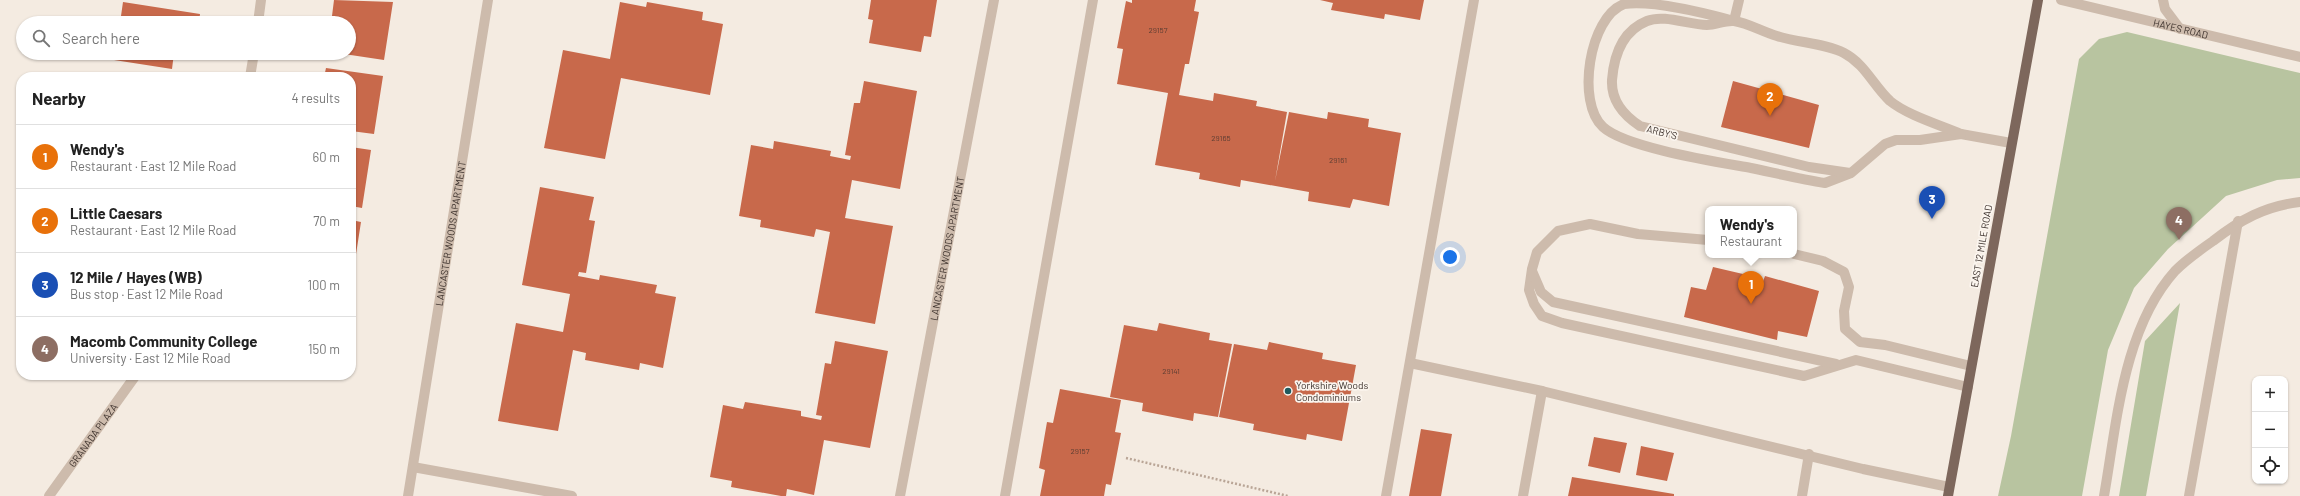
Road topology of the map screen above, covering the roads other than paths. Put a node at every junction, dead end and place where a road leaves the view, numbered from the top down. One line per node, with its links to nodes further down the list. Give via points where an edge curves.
1 (261, 0): 10 (street)
2 (488, 0): 31 (street, LANCASTER WOODS APARTMENT)
3 (994, 0): 36 (street, LANCASTER WOODS APARTMENT)
4 (1093, 0): 37 (street)
5 (1474, 0): 24 (street)
6 (1739, 0): 11 (street)
7 (2038, 0): 17 (main road, EAST 12 MILE ROAD)
8 (2061, 0): 12 (street, HAYES ROAD)
9 (2163, 0): 12 (street, via 2165,9)
10 (259, 16)
11 (1734, 21): 16 (street, via 1778,36 1842,52 1857,60 1891,102); 18 (street, ARBY'S, via 1707,25 1676,20 1648,20 1631,31 1621,43 1613,63 1612,83 1615,101 1627,117 1652,130 1809,167); 18 (street, via 1652,2 1624,4 1615,10 1606,19 1596,40 1588,81 1590,105 1603,127 1646,146 1812,181 1825,183)
12 (2180, 29): 13 (street, HAYES ROAD)
13 (2300, 57)
14 (253, 60): 15 (street)
15 (251, 72)
16 (1961, 134): 17 (street); 18 (street, via 1920,140 1896,140 1884,144)
17 (2011, 143): 26 (main road, EAST 12 MILE ROAD)
18 (1851, 173)
19 (2300, 202): 20 (street, via 2284,204)
20 (2238, 221): 41 (street, via 2176,271 2156,297 2138,332 2125,382); 42 (street)
21 (1705, 240): 23 (street, via 1638,234 1590,224 1558,231 1537,252)
22 (1797, 255): 26 (street, via 1823,261 1844,272 1849,287 1844,311 1845,329 1860,342)
23 (1532, 269): 25 (street, via 1541,292 1553,302); 25 (street, via 1529,290 1534,304 1542,316 1562,323 1804,376)
24 (1410, 363): 29 (street); 38 (street)
25 (1837, 364): 28 (street, via 1856,360)
26 (1971, 366): 28 (main road, EAST 12 MILE ROAD)
27 (132, 380): 33 (street, GRANADA PLAZA)
28 (1968, 387): 32 (main road, EAST 12 MILE ROAD)
29 (1542, 391): 30 (street); 39 (street)
30 (1809, 454): 32 (street); 40 (street)
31 (413, 467): 34 (street, LANCASTER WOODS APARTMENT); 35 (street)
32 (1948, 492)
33 (49, 496)
34 (408, 496)
35 (572, 496)
36 (900, 496)
37 (1006, 496)
38 (1386, 496)
39 (1523, 496)
40 (1802, 496)
41 (2104, 496)
42 (2189, 496)

